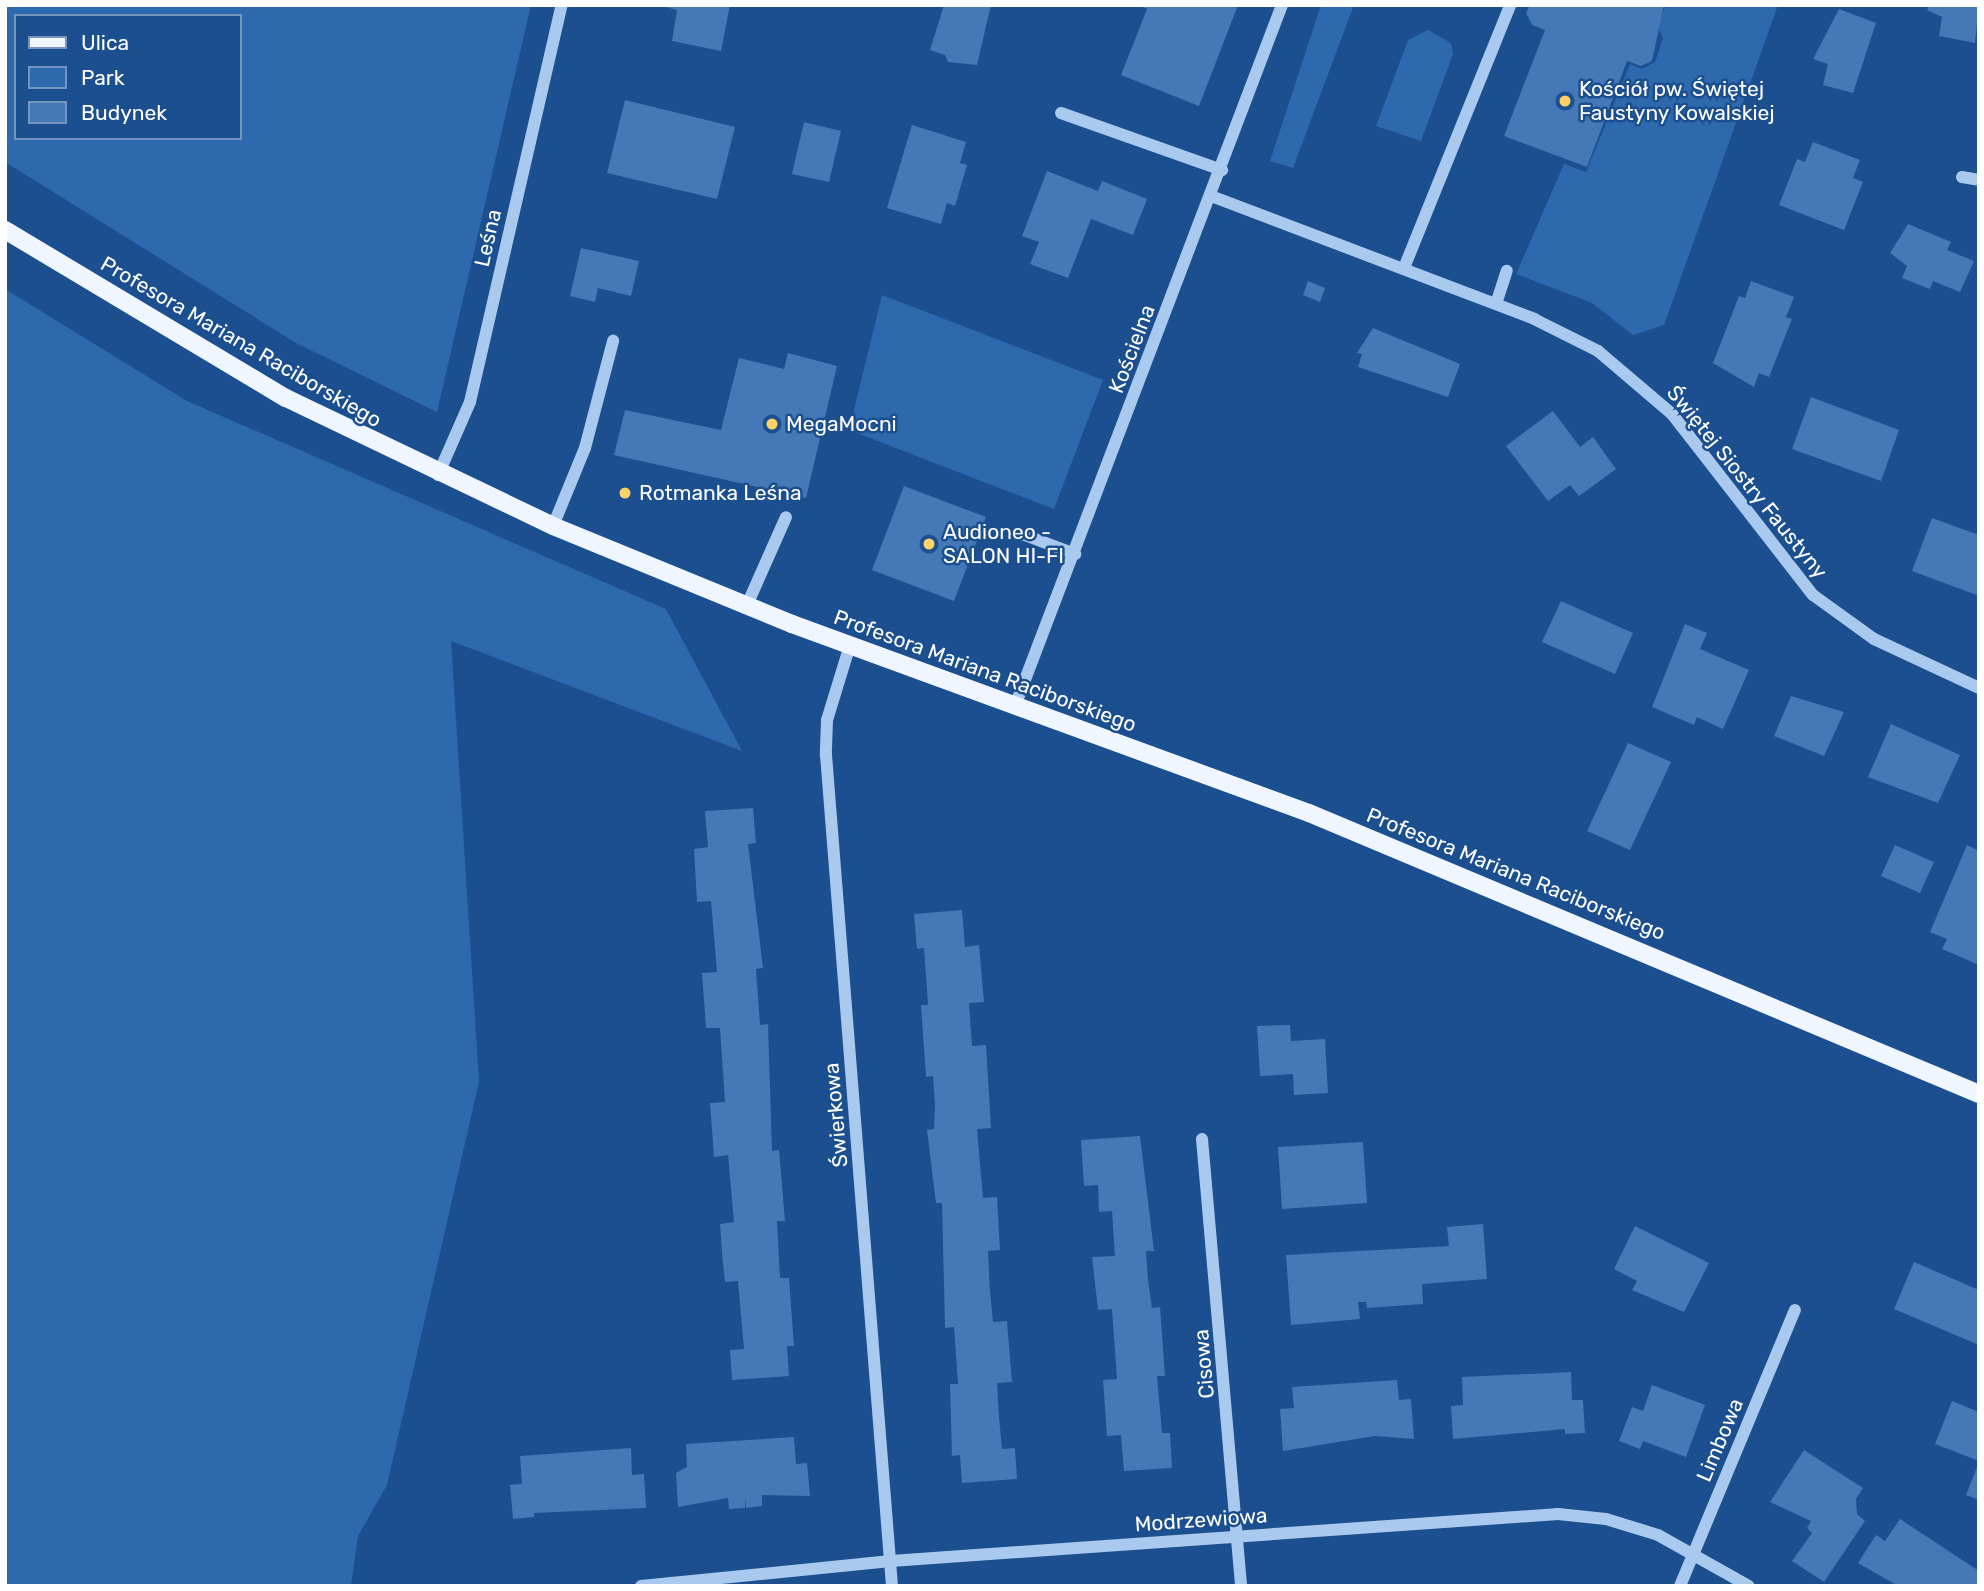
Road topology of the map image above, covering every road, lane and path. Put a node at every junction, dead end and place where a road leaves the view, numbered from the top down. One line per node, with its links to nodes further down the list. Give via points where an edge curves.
1 (562, 5): 14 (street, Leśna, via 470,402)
2 (1282, 5): 5 (street, Kościelna)
3 (1510, 5): 10 (street)
4 (1061, 113): 5 (street)
5 (1222, 170): 8 (street, Kościelna)
6 (1962, 177): 7 (street)
7 (1979, 180)
8 (1211, 196): 10 (street, Świętej Siostry Faustyny); 18 (street, Kościelna)
9 (5, 230): 14 (main road, Profesora Mariana Raciborskiego, via 286,398)
10 (1404, 268): 12 (street, Świętej Siostry Faustyny)
11 (1507, 271): 12 (street)
12 (1496, 304): 21 (street, Świętej Siostry Faustyny, via 1572,336 1637,379 1672,414 1814,595 1841,619 1902,655)
13 (613, 341): 16 (street, via 584,448)
14 (438, 475): 16 (main road, Profesora Mariana Raciborskiego)
15 (786, 517): 19 (street)
16 (553, 526): 19 (main road, Profesora Mariana Raciborskiego)
17 (1023, 534): 18 (street)
18 (1075, 554): 22 (street, Kościelna)
19 (747, 605): 20 (main road, Profesora Mariana Raciborskiego)
20 (850, 645): 22 (main road, Profesora Mariana Raciborskiego); 28 (street, Świerkowa, via 827,720 826,755)
21 (1979, 688)
22 (1015, 706): 23 (main road, Profesora Mariana Raciborskiego, via 1309,813)
23 (1979, 1094)
24 (1202, 1139): 26 (street, Cisowa)
25 (1795, 1310): 27 (street, Limbowa)
26 (1239, 1537): 27 (street, Modrzewiowa, via 1558,1514 1616,1522); 28 (street, Modrzewiowa); 31 (street, Cisowa)
27 (1693, 1553): 32 (street, Limbowa); 33 (street, Modrzewiowa)
28 (891, 1562): 29 (street, Modrzewiowa); 30 (street, Świerkowa)
29 (641, 1586)
30 (892, 1586)
31 (1241, 1586)
32 (1680, 1586)
33 (1749, 1586)

